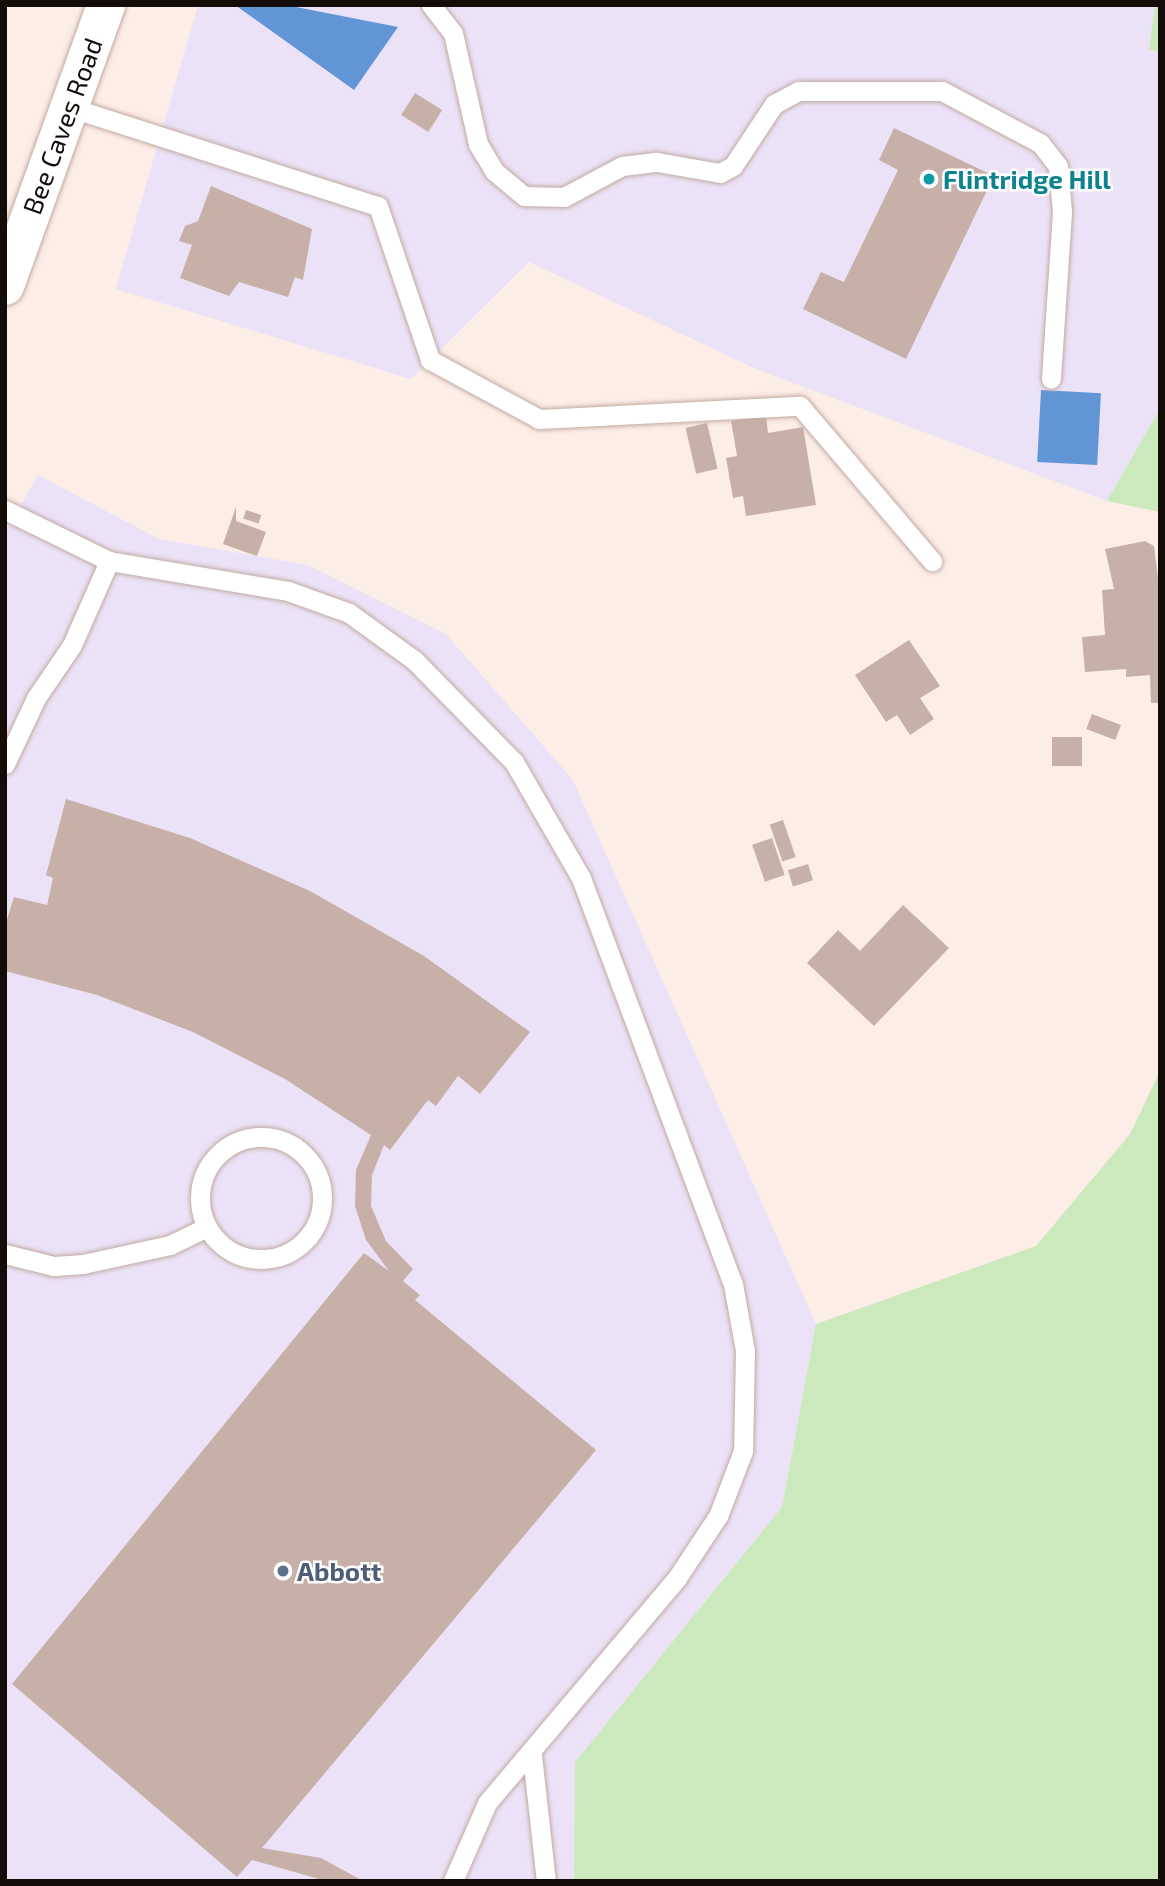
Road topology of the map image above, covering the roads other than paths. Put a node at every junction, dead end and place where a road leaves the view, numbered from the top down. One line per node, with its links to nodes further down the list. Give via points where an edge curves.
1 (106, 5): 3 (main road, Bee Caves Road)
2 (431, 5): 5 (lane, via 453,33 478,145 494,171 524,196 564,197 622,166 657,162 720,173 733,166 774,104 798,91 942,91 1040,142 1058,166 1062,212)
3 (69, 107): 4 (main road, Bee Caves Road); 8 (lane, via 379,206 430,360 539,419 800,407)
4 (5, 286)
5 (1051, 379)
6 (5, 510): 7 (lane)
7 (109, 561): 9 (lane, via 72,645 36,698); 12 (lane, via 288,591 349,613 414,660 514,762 581,878 733,1284 745,1351 743,1451 718,1516 677,1578)
8 (932, 561)
9 (5, 764)
10 (207, 1227): 10 (lane, via 243,1257 290,1252 320,1216 315,1169 278,1140 255,1137 232,1144 202,1181); 11 (lane, via 170,1245 83,1264 54,1266)
11 (5, 1254)
12 (532, 1755): 13 (lane, via 487,1803); 14 (lane)
13 (453, 1881)
14 (546, 1881)

